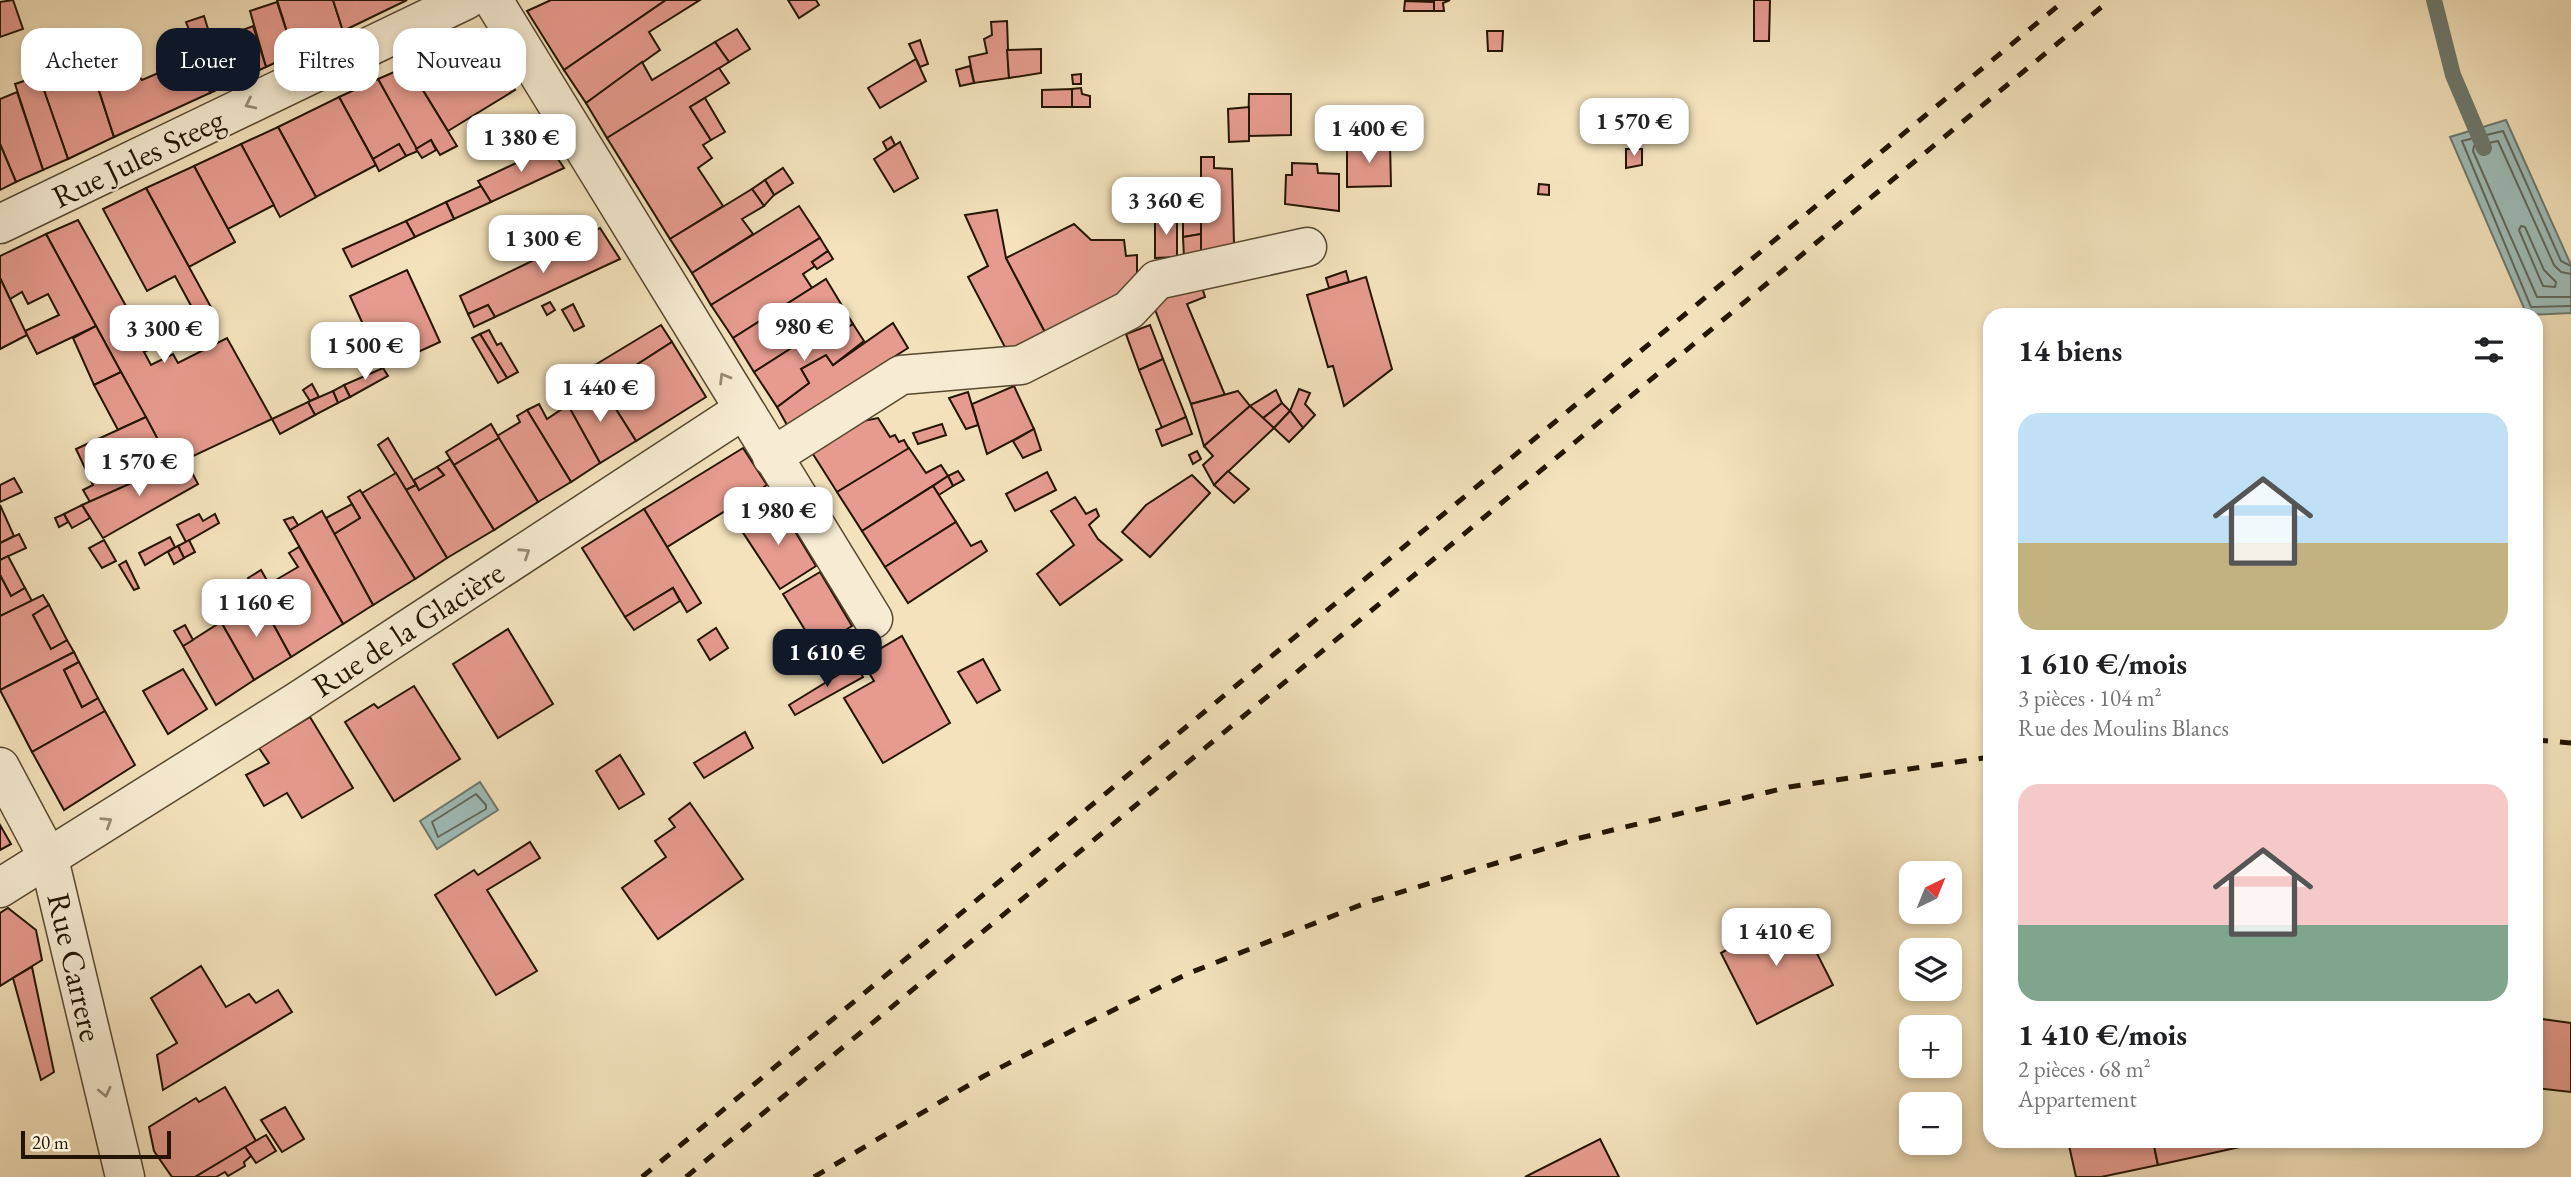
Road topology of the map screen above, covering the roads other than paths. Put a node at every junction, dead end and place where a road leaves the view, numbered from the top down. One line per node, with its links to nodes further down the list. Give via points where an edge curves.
1 (466, 0): 3 (street, Rue Jules Steeg, one-way to 3)
2 (493, 0): 5 (street, one-way to 2)
3 (0, 225)
4 (1307, 247): 6 (street, via 1157,280 1129,310 1021,365 901,374)
5 (743, 410): 6 (street); 9 (street, Rue de la Glacière, one-way to 5)
6 (772, 457): 7 (street)
7 (873, 619)
8 (0, 767): 9 (street, Rue Carrere)
9 (49, 859): 10 (street, Rue de la Glacière); 11 (street, Rue Carrere, one-way to 11)
10 (0, 888)
11 (125, 1177)

